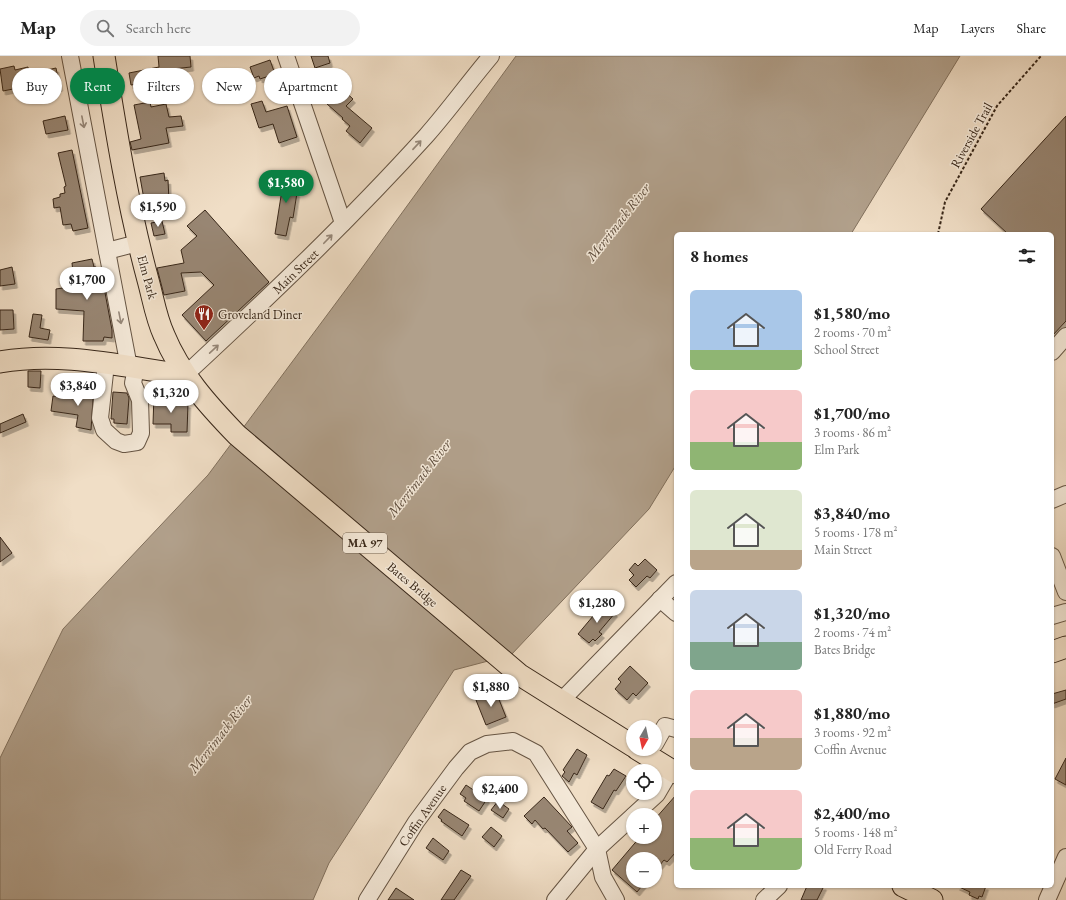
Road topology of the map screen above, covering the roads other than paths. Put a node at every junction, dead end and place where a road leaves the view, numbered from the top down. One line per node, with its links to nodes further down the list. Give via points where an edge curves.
1 (70, 56): 7 (street, one-way to 7)
2 (104, 56): 6 (main road, Elm Park / MA 97)
3 (286, 56): 5 (street)
4 (491, 56): 5 (street, Main Street, one-way to 4, via 426,136)
5 (343, 223): 13 (street, Main Street, one-way to 5, via 300,268)
6 (138, 243): 7 (street); 13 (main road, Elm Park / MA 97, via 163,335)
7 (107, 251): 12 (street, one-way to 12)
8 (1066, 336): 9 (street)
9 (1054, 350)
10 (0, 362): 11 (main road, via 46,357)
11 (106, 364): 12 (main road); 12 (street, via 100,418 104,430 116,441 124,444 137,442 141,433 140,400 133,383)
12 (132, 368): 13 (main road)
13 (185, 375): 25 (main road, Bates Bridge / MA 97, via 211,408 238,435 520,675)
14 (1066, 494): 15 (street)
15 (1054, 499)
16 (1054, 561): 18 (street)
17 (674, 585): 19 (street)
18 (1066, 592)
19 (660, 599): 20 (street); 25 (street)
20 (674, 611)
21 (1066, 612): 22 (street)
22 (1054, 615)
23 (1066, 647): 24 (main road)
24 (1054, 651)
25 (561, 701): 28 (main road, MA 97)
26 (674, 728): 27 (street, via 665,726)
27 (662, 729)
28 (626, 738)
29 (654, 756): 30 (main road, MA 97)
30 (674, 771): 31 (street, via 657,794)
31 (641, 808)
32 (626, 822): 33 (street)
33 (598, 849): 39 (street, Coffin Avenue, via 536,753 513,741 487,744 470,752 428,804); 40 (street); 41 (street, via 603,877)
34 (1066, 857): 35 (street)
35 (1054, 884)
36 (777, 888): 42 (street)
37 (907, 888): 43 (main road)
38 (1052, 888): 44 (street)
39 (367, 900)
40 (554, 900)
41 (616, 900)
42 (764, 900)
43 (932, 900)
44 (1047, 900)

